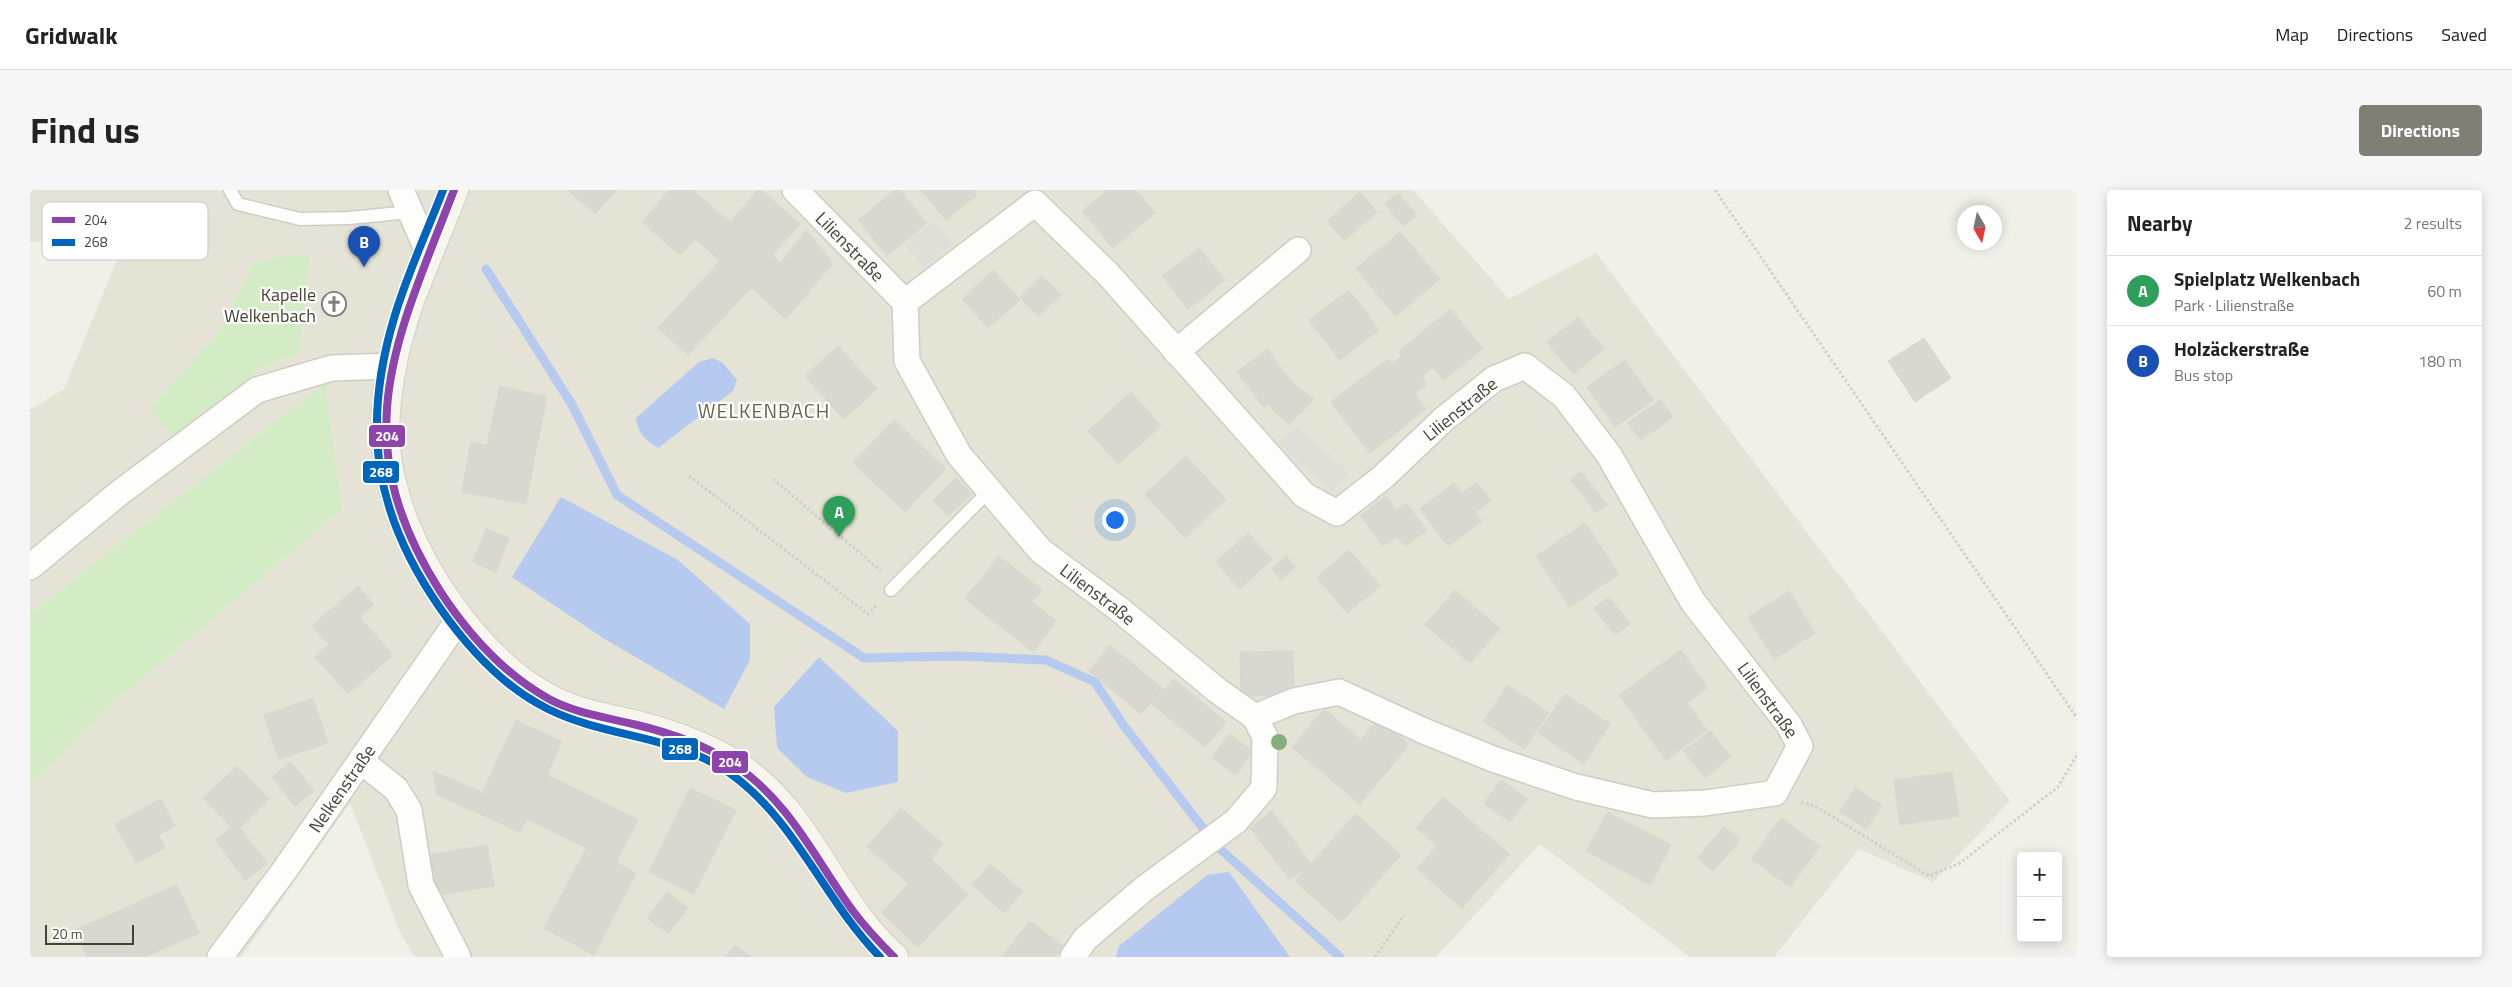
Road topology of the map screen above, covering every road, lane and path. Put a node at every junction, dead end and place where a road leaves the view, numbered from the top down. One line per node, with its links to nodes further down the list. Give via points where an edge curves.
1 (230, 190): 6 (lane, via 238,204 300,219 349,218)
2 (454, 190): 8 (main road)
3 (795, 190): 9 (street, Lilienstraße)
4 (1715, 190): 19 (path)
5 (1042, 197): 9 (street, Lilienstraße); 10 (street, Lilienstraße)
6 (405, 201): 8 (street)
7 (1298, 250): 10 (street)
8 (429, 254): 11 (main road, via 410,302)
9 (905, 302): 14 (street, Lilienstraße, via 907,361 959,455)
10 (1176, 352): 22 (street, Lilienstraße, via 1304,495 1336,512 1382,477 1444,419 1494,379 1525,366 1564,396 1609,455 1693,602 1790,725 1800,746)
11 (393, 366): 15 (street, via 332,368 257,390 118,494); 17 (main road, via 387,404 386,447 396,497 409,534 430,576)
12 (689, 476): 16 (path, via 868,614)
13 (773, 479): 16 (path)
14 (990, 491): 16 (lane); 18 (street, Lilienstraße, via 1042,551)
15 (30, 567)
16 (894, 587)
17 (460, 619): 21 (street, Nelkenstraße); 26 (main road, via 484,648 514,676 548,698 582,714 649,728 734,764 776,797 806,834 849,906)
18 (1255, 717): 22 (street, via 1294,701 1340,692 1492,759 1576,786 1653,805 1705,803); 27 (street, via 1265,737 1264,788 1236,821 1145,888 1085,939)
19 (2077, 718)
20 (2077, 755): 22 (path, via 2058,787 1960,863 1929,876 1816,807)
21 (361, 761): 24 (street, Nelkenstraße); 25 (street, via 396,789 409,810 422,884)
22 (1775, 793)
23 (1404, 915): 28 (path)
24 (220, 957)
25 (458, 957)
26 (894, 957)
27 (1072, 957)
28 (1376, 957)

